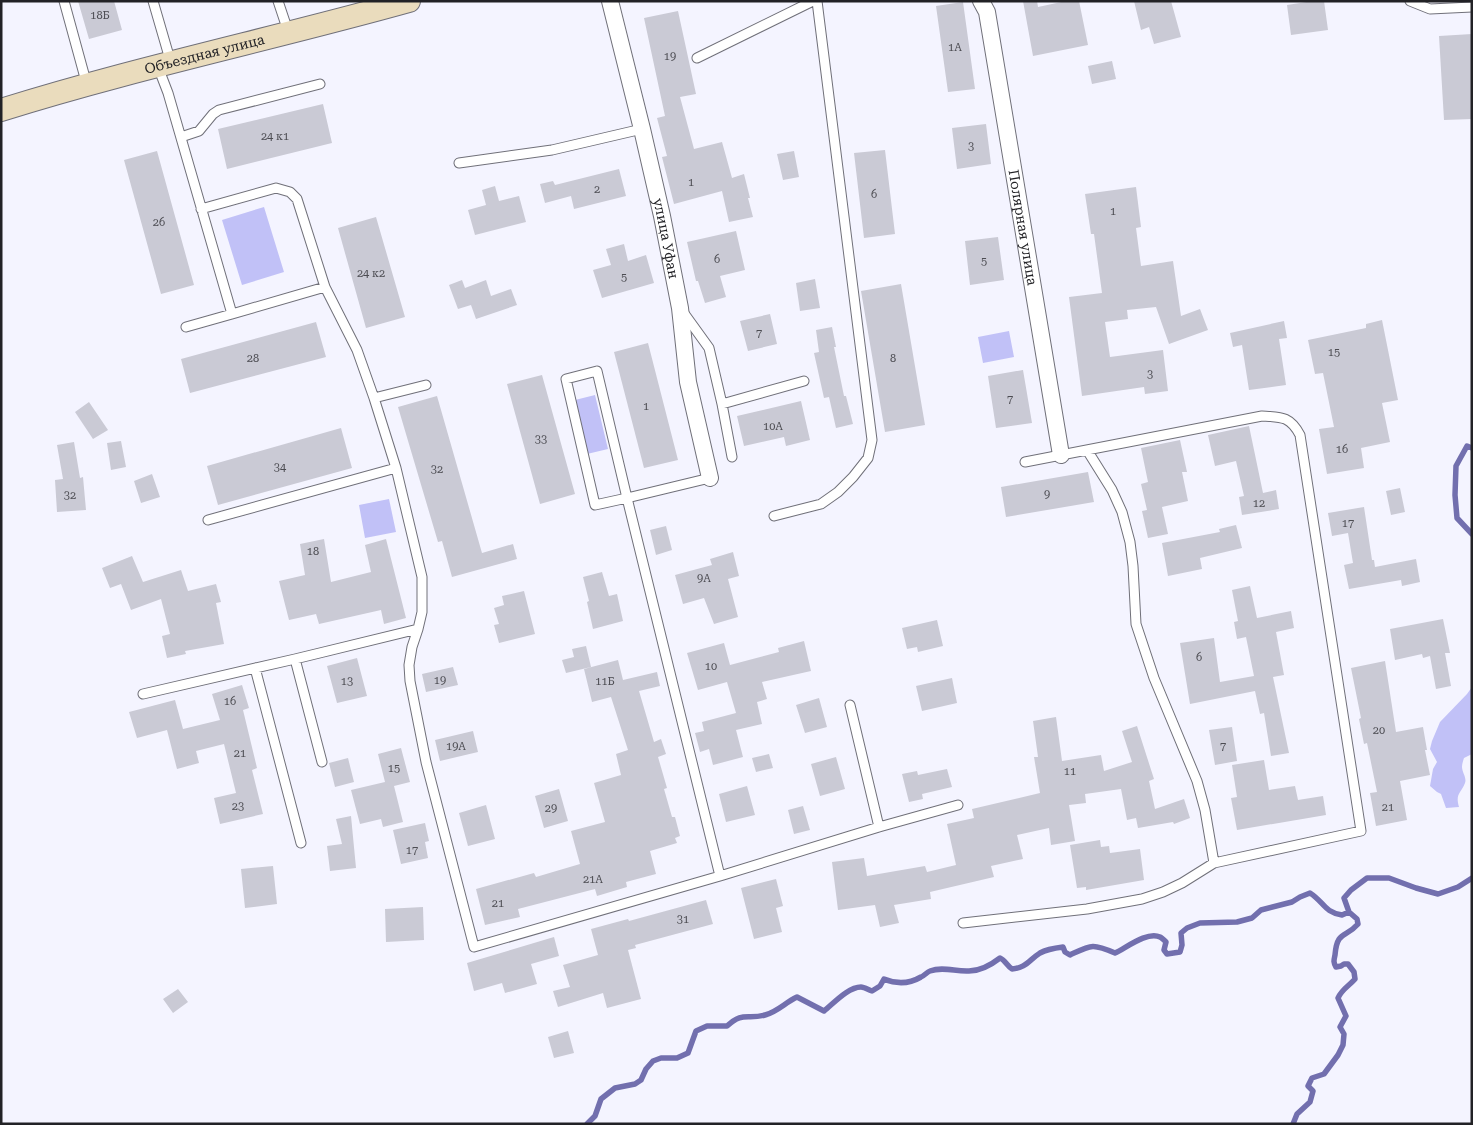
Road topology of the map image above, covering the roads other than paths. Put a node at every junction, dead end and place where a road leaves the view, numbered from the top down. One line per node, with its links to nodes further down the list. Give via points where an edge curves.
1 (64, 1): 15 (lane)
2 (153, 1): 13 (lane)
3 (278, 1): 11 (lane)
4 (409, 1): 11 (main road, Объездная улица)
5 (610, 1): 17 (street, улица Уфан)
6 (813, 1): 12 (lane)
7 (817, 1): 36 (lane, via 872,440 868,458 838,492 821,504)
8 (981, 1): 30 (street, Полярная улица, via 987,12)
9 (1410, 1): 10 (lane, via 1430,9)
10 (1472, 7)
11 (289, 34): 13 (main road, Объездная улица)
12 (697, 58)
13 (165, 65): 15 (main road, Объездная улица); 18 (lane, via 168,93)
14 (320, 84): 18 (lane, via 219,110 198,131)
15 (87, 85): 16 (main road, Объездная улица)
16 (1, 110)
17 (642, 129): 19 (lane, via 552,150); 22 (street, улица Уфан)
18 (181, 137): 20 (lane)
19 (459, 163)
20 (201, 209): 21 (lane, via 276,188 290,192 297,199); 23 (lane)
21 (325, 287): 23 (lane); 27 (lane, via 356,350)
22 (680, 308): 28 (lane, via 709,348); 34 (street, улица Уфан, via 688,382)
23 (232, 314): 24 (lane)
24 (186, 327)
25 (804, 381): 28 (lane)
26 (426, 385): 27 (lane)
27 (374, 398): 33 (lane)
28 (722, 404): 31 (lane)
29 (1087, 450): 30 (lane); 47 (lane, via 1122,512 1134,566 1136,624 1154,678 1197,781); 47 (lane, via 1262,416 1287,419 1300,435 1361,831)
30 (1062, 455): 32 (lane)
31 (732, 457)
32 (1025, 462)
33 (396, 468): 37 (lane); 38 (lane, via 422,577 422,612)
34 (710, 478): 35 (lane)
35 (627, 498): 35 (lane, via 598,371 566,379 595,505); 48 (lane)
36 (774, 516)
37 (208, 520)
38 (418, 629): 39 (lane); 48 (lane, via 409,664 410,681 426,762 474,947)
39 (295, 659): 40 (lane); 43 (lane)
40 (255, 668): 41 (lane); 46 (lane)
41 (142, 694)
42 (850, 704): 45 (lane)
43 (322, 762)
44 (958, 805): 45 (lane)
45 (879, 827): 48 (lane)
46 (301, 843)
47 (1214, 863): 49 (lane, via 1182,884 1142,899 1087,909)
48 (720, 876)
49 (963, 923)

